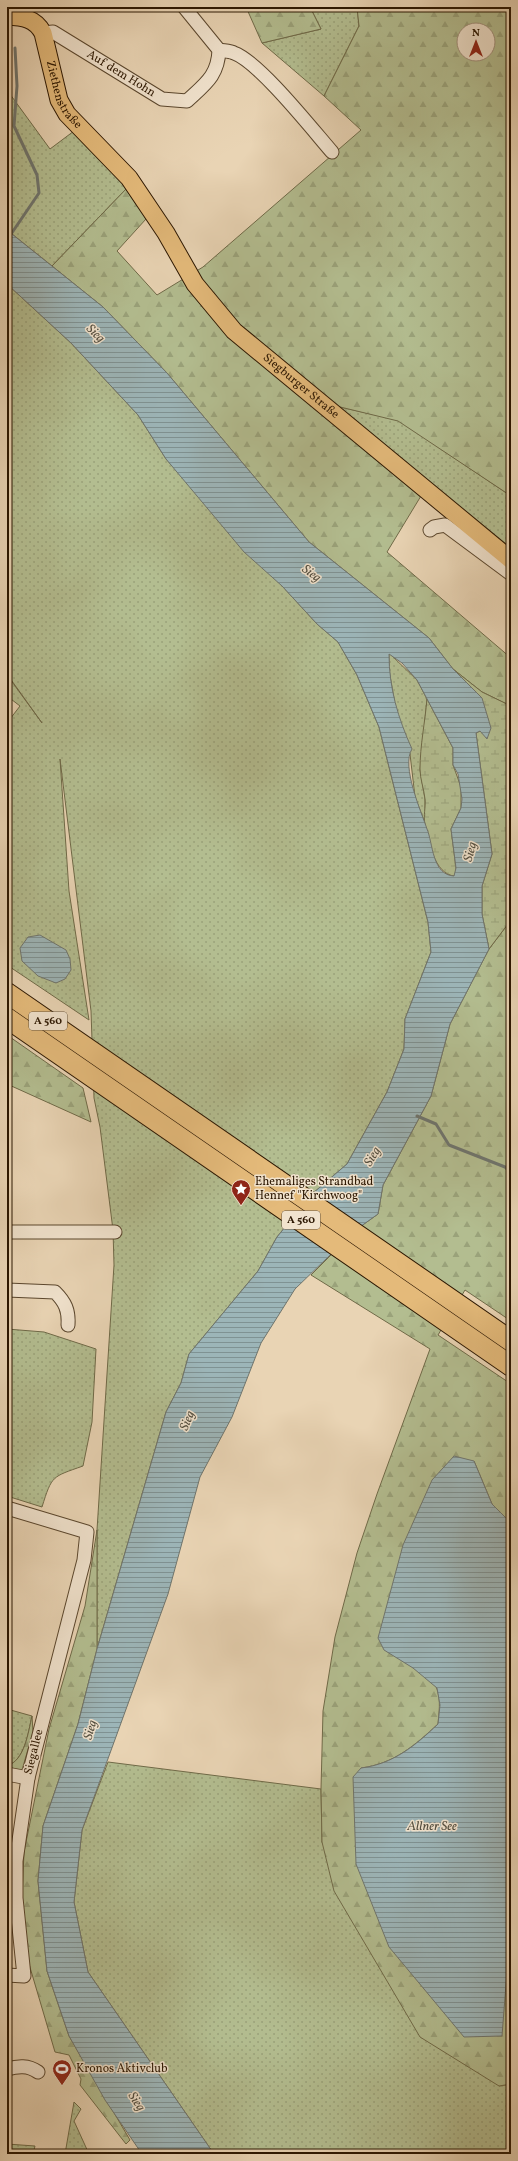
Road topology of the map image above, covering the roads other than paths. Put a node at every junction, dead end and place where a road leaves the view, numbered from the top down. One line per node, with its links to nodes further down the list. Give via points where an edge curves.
1 (184, 7): 4 (street)
2 (17, 13): 3 (main road, via 38,25)
3 (43, 33): 4 (street, Auf dem Hohn, via 53,32 162,99 176,101 187,101 210,79 218,64); 6 (main road, Ziethenstraße, via 59,100 67,114)
4 (219, 50): 5 (street, via 235,53 255,68)
5 (332, 152)
6 (129, 178): 8 (main road, Siegburger Straße, via 166,233 195,284 234,331)
7 (430, 530): 9 (street, via 445,525)
8 (511, 560)
9 (511, 574)
10 (7, 993): 16 (highway, A 560)
11 (7, 1018): 17 (highway, A 560)
12 (7, 1232): 13 (street)
13 (115, 1232)
14 (7, 1290): 15 (street, via 55,1292 64,1302)
15 (68, 1325)
16 (511, 1342)
17 (511, 1366)
18 (7, 1508): 20 (street, Siegallee, via 87,1532 84,1560)
19 (7, 1774): 20 (street)
20 (28, 1778): 21 (street, Siegallee, via 16,1861 16,1898 24,1976)
21 (7, 1975)
22 (7, 2069): 23 (street, via 32,2068)
23 (38, 2072)

